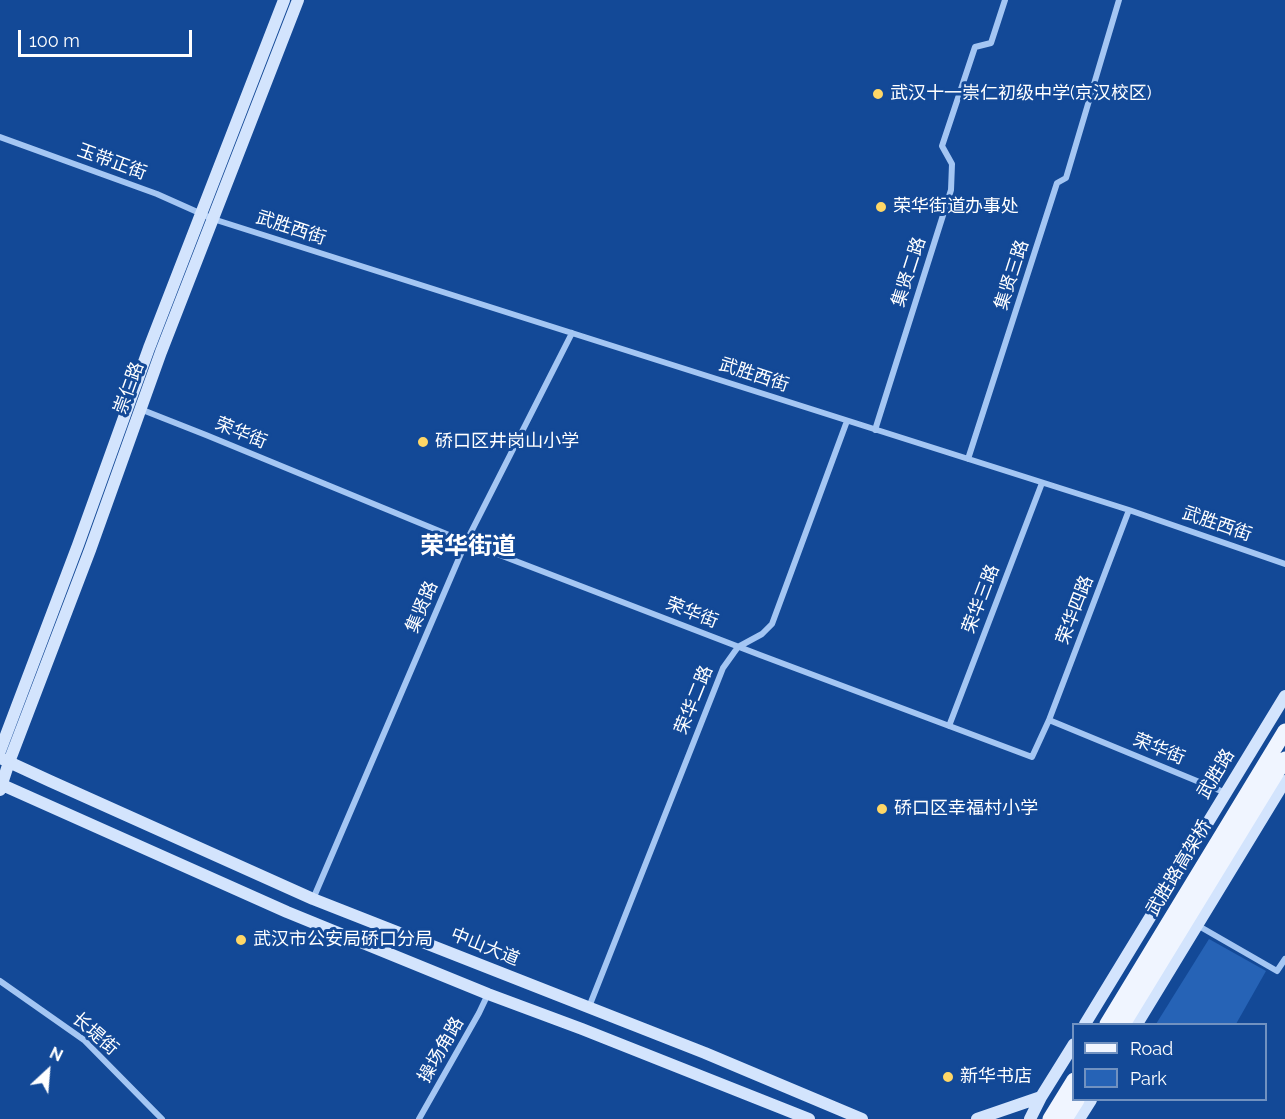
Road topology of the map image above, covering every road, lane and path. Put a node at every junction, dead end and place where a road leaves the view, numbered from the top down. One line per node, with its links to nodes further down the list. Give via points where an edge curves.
1 (284, 0): 6 (main road, 崇仁路)
2 (298, 0): 6 (main road, 崇仁路)
3 (1005, 0): 10 (street, 集贤二路, via 991,43 975,46 942,146 952,164 951,190)
4 (1119, 0): 11 (street, 集贤三路, via 1066,178 1058,183)
5 (0, 137): 6 (street, 玉带正街)
6 (207, 216): 7 (street, 武胜西街); 8 (main road, 崇仁路, via 160,352)
7 (572, 333): 9 (street, 武胜西街); 14 (street, 集贤路)
8 (134, 407): 14 (street, 荣华街); 21 (main road, 崇仁路); 23 (main road, 崇仁路, via 90,550)
9 (847, 421): 10 (street, 武胜西街); 16 (street, 荣华二路, via 772,624)
10 (875, 429): 11 (street, 武胜西街)
11 (969, 459): 12 (street, 武胜西街)
12 (1042, 483): 13 (street, 武胜西街); 19 (street, 荣华三路)
13 (1129, 510): 15 (street, 武胜西街); 18 (street, 荣华四路)
14 (466, 542): 16 (street, 荣华街); 27 (street, 集贤路)
15 (1285, 564)
16 (738, 647): 19 (street, 荣华街); 32 (street, 荣华二路, via 723,668)
17 (1285, 696): 26 (main road, 武胜路)
18 (1049, 720): 19 (street, 荣华街, via 1032,757); 26 (street, 荣华街)
19 (949, 726)
20 (1285, 731): 34 (main road, 武胜路高架桥)
21 (0, 751)
22 (1285, 759): 35 (main road, 武胜路高架桥)
23 (5, 760): 25 (main road, 崇仁路); 27 (main road, 中山大道)
24 (1285, 781): 28 (main road)
25 (1, 786): 31 (main road, via 287,912)
26 (1226, 793): 33 (main road, 武胜路)
27 (313, 899): 32 (main road, 中山大道)
28 (1197, 925): 29 (street, via 1277,971); 36 (main road)
29 (1285, 959)
30 (0, 981): 42 (street, 长堤街, via 84,1040)
31 (488, 994): 43 (street, 操场角路); 44 (main road)
32 (589, 1008): 45 (main road, 中山大道)
33 (1086, 1023)
34 (1108, 1023)
35 (1124, 1023)
36 (1138, 1023)
37 (1072, 1047): 39 (main road)
38 (1072, 1083): 48 (main road)
39 (1041, 1097): 46 (main road); 47 (main road)
40 (1076, 1101): 49 (main road)
41 (1090, 1101): 50 (main road)
42 (162, 1119)
43 (419, 1119)
44 (809, 1119)
45 (862, 1119)
46 (977, 1119)
47 (1030, 1119)
48 (1050, 1119)
49 (1065, 1119)
50 (1079, 1119)

